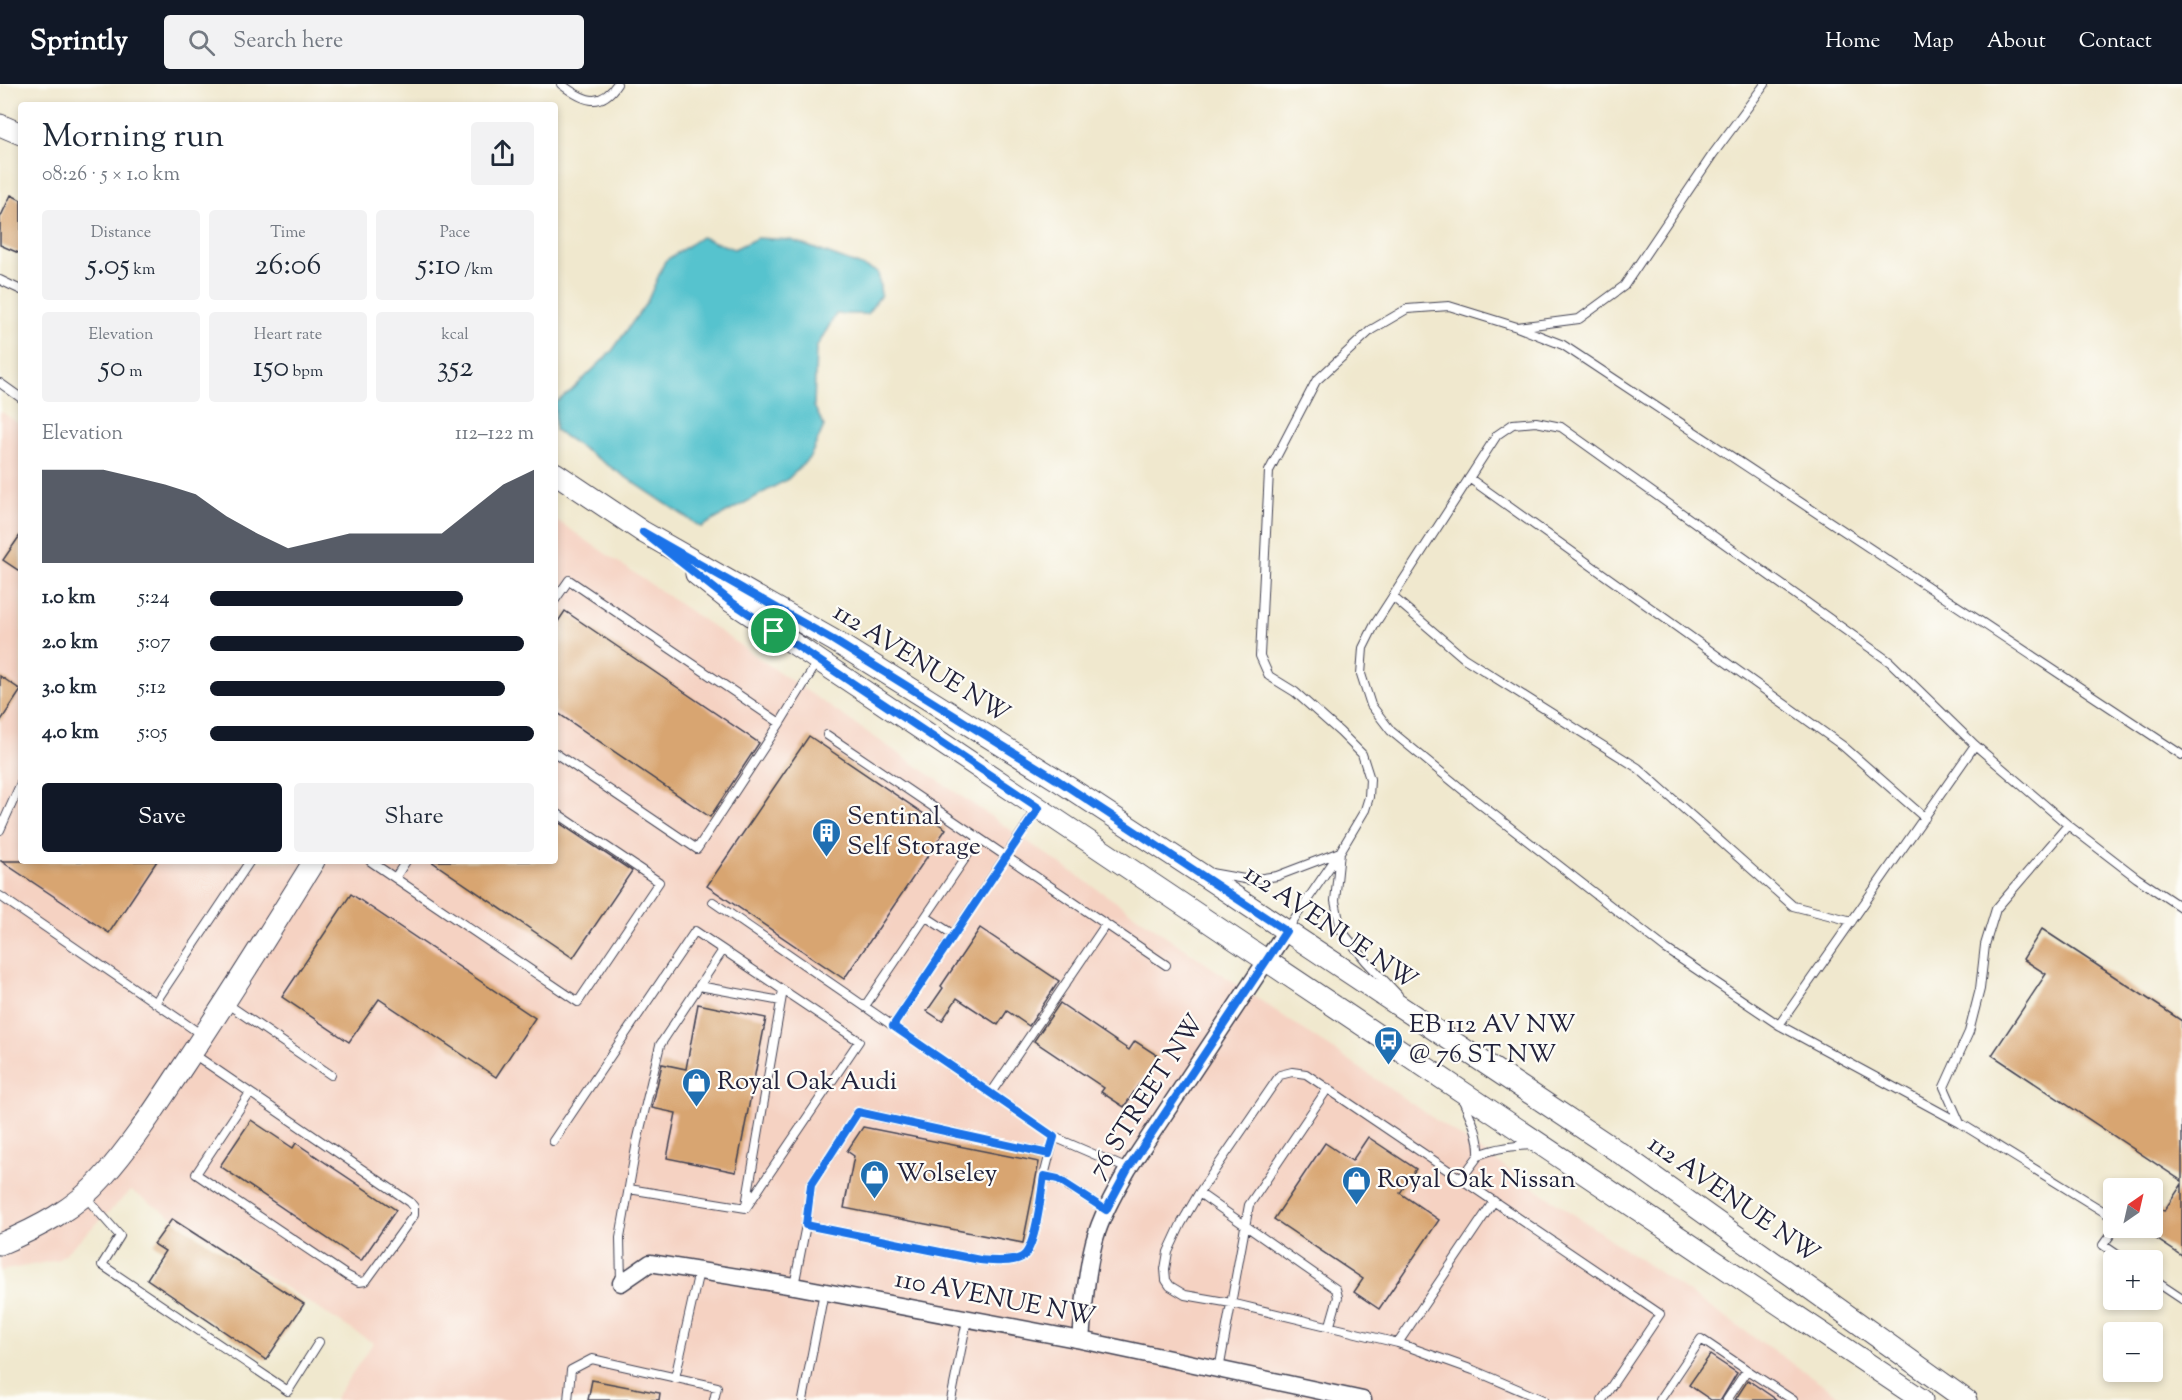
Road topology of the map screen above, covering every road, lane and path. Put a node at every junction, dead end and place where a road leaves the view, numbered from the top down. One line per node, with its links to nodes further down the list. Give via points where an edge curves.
1 (561, 84): 2 (lane, via 588,100 601,99)
2 (617, 84)
3 (1765, 84): 8 (lane, via 1624,286 1580,319)
4 (0, 125): 5 (street)
5 (18, 133)
6 (0, 280): 7 (lane)
7 (18, 289)
8 (1517, 327): 21 (lane, via 1563,345); 29 (lane, via 1449,306 1407,309 1371,330 1316,381 1269,471 1260,656 1269,675 1294,692 1362,754 1370,778 1365,810)
9 (0, 383): 10 (lane)
10 (18, 396)
11 (1469, 478): 15 (lane); 19 (lane, via 1497,435 1513,424 1536,422 1561,427 1890,662); 25 (lane, via 1843,746)
12 (558, 481): 13 (street, 112 AVENUE NW)
13 (643, 532): 16 (street, 112 AVENUE NW, via 730,601); 35 (street, 112 AVENUE NW, via 833,640)
14 (558, 595): 17 (lane, via 568,580)
15 (1393, 597): 41 (lane, via 1464,658 1638,768 1793,906); 55 (lane, via 1363,648 1361,674 1371,705 1391,731 1666,949)
16 (818, 660): 17 (lane); 23 (street, 112 AVENUE NW)
17 (780, 723): 20 (lane, via 697,849)
18 (827, 735): 28 (lane)
19 (1975, 745): 25 (lane); 26 (lane)
20 (558, 755)
21 (2182, 755)
22 (18, 790): 27 (lane)
23 (1039, 808): 30 (lane); 46 (street, 112 AVENUE NW)
24 (558, 814): 36 (lane, via 659,882 578,1002)
25 (1925, 818): 41 (lane)
26 (2068, 825): 39 (lane); 63 (lane, via 1996,909 1984,945 1980,989 1969,1032 1944,1087)
27 (0, 830)
28 (979, 838): 30 (lane); 40 (lane)
29 (1340, 852): 35 (lane, via 1277,876 1250,880); 43 (lane); 54 (lane, via 1335,901 1341,930)
30 (1006, 858): 42 (lane); 44 (lane)
31 (248, 864): 51 (lane)
32 (312, 864): 52 (street)
33 (374, 864): 36 (lane)
34 (404, 864): 36 (lane)
35 (1195, 870): 43 (street, 112 AVENUE NW)
36 (395, 878)
37 (0, 896): 51 (lane)
38 (713, 902): 53 (lane)
39 (2182, 908)
40 (926, 917): 44 (lane); 53 (lane)
41 (1852, 921): 55 (lane)
42 (1106, 924): 47 (lane); 62 (lane)
43 (1286, 931): 46 (street, 76 STREET NW); 54 (street, 112 AVENUE NW)
44 (954, 935): 56 (lane)
45 (723, 950): 48 (lane); 49 (lane); 65 (lane, via 695,931)
46 (1266, 960): 59 (street, 112 AVENUE NW); 69 (street, 76 STREET NW)
47 (1166, 965)
48 (699, 986): 50 (lane); 72 (lane, via 660,1044)
49 (783, 990): 50 (lane); 76 (lane, via 859,1041)
50 (781, 1001): 76 (lane)
51 (155, 1003): 57 (lane)
52 (225, 1003): 57 (street); 58 (lane)
53 (865, 1006): 56 (lane)
54 (1427, 1025): 110 (street, 112 AVENUE NW, via 1623,1155)
55 (1779, 1025): 63 (lane)
56 (893, 1026): 62 (lane)
57 (197, 1044): 61 (lane); 74 (street, via 119,1156)
58 (331, 1075)
59 (1457, 1087): 66 (street, 112 AVENUE NW); 68 (lane, via 1475,1127)
60 (1328, 1088): 71 (lane); 73 (lane, via 1306,1074 1280,1075); 80 (lane, via 1249,1205)
61 (250, 1093): 61 (lane, via 414,1207 414,1215 366,1281 346,1275 196,1174)
62 (991, 1093): 64 (lane)
63 (1960, 1123): 78 (lane)
64 (1054, 1137): 67 (lane); 69 (lane)
65 (554, 1142)
66 (1541, 1145): 68 (lane, via 1506,1147); 109 (street, 112 AVENUE NW)
67 (1049, 1154): 70 (lane); 79 (lane, via 858,1112 811,1185)
68 (1479, 1155): 71 (lane)
69 (1128, 1169): 77 (street, 76 STREET NW)
70 (1044, 1176): 77 (lane, via 1058,1179); 79 (lane, via 1032,1239 1020,1258 980,1260)
71 (1461, 1179): 75 (lane)
72 (629, 1189): 76 (lane); 85 (lane, via 620,1238)
73 (1199, 1193): 80 (lane); 90 (lane, via 1168,1252 1167,1280 1185,1295)
74 (84, 1195): 82 (street, via 55,1217); 94 (lane, via 120,1236 102,1265 288,1391)
75 (1494, 1201): 95 (lane); 105 (lane, via 1660,1314)
76 (746, 1209)
77 (1106, 1210): 93 (street, 76 STREET NW, via 1088,1270)
78 (2103, 1211)
79 (806, 1225): 86 (lane)
80 (1246, 1226): 90 (lane); 92 (lane, via 1336,1289 1338,1297)
81 (2108, 1238): 83 (lane, via 2103,1245)
82 (0, 1244)
83 (2110, 1250)
84 (699, 1271): 85 (street, 110 AVENUE NW, via 650,1263); 86 (street, 110 AVENUE NW); 98 (lane)
85 (621, 1282)
86 (794, 1286): 88 (street, 110 AVENUE NW)
87 (2163, 1286): 89 (lane)
88 (824, 1292): 91 (street, 110 AVENUE NW); 101 (lane)
89 (2182, 1299)
90 (1231, 1303): 92 (lane); 96 (lane)
91 (967, 1320): 93 (street, 110 AVENUE NW); 102 (lane)
92 (1330, 1325): 95 (lane)
93 (1081, 1340): 96 (street, 110 AVENUE NW)
94 (319, 1342)
95 (1398, 1343): 104 (lane)
96 (1219, 1370): 103 (street, 110 AVENUE NW)
97 (1747, 1370): 106 (lane, via 1701,1339); 107 (lane); 108 (lane)
98 (675, 1378): 99 (lane, via 592,1359 571,1370); 100 (lane, via 717,1387)
99 (568, 1400)
100 (714, 1400)
101 (802, 1400)
102 (951, 1400)
103 (1362, 1400)
104 (1543, 1400)
105 (1602, 1400)
106 (1660, 1400)
107 (1727, 1400)
108 (1793, 1400)
109 (1922, 1400)
110 (1966, 1400)

